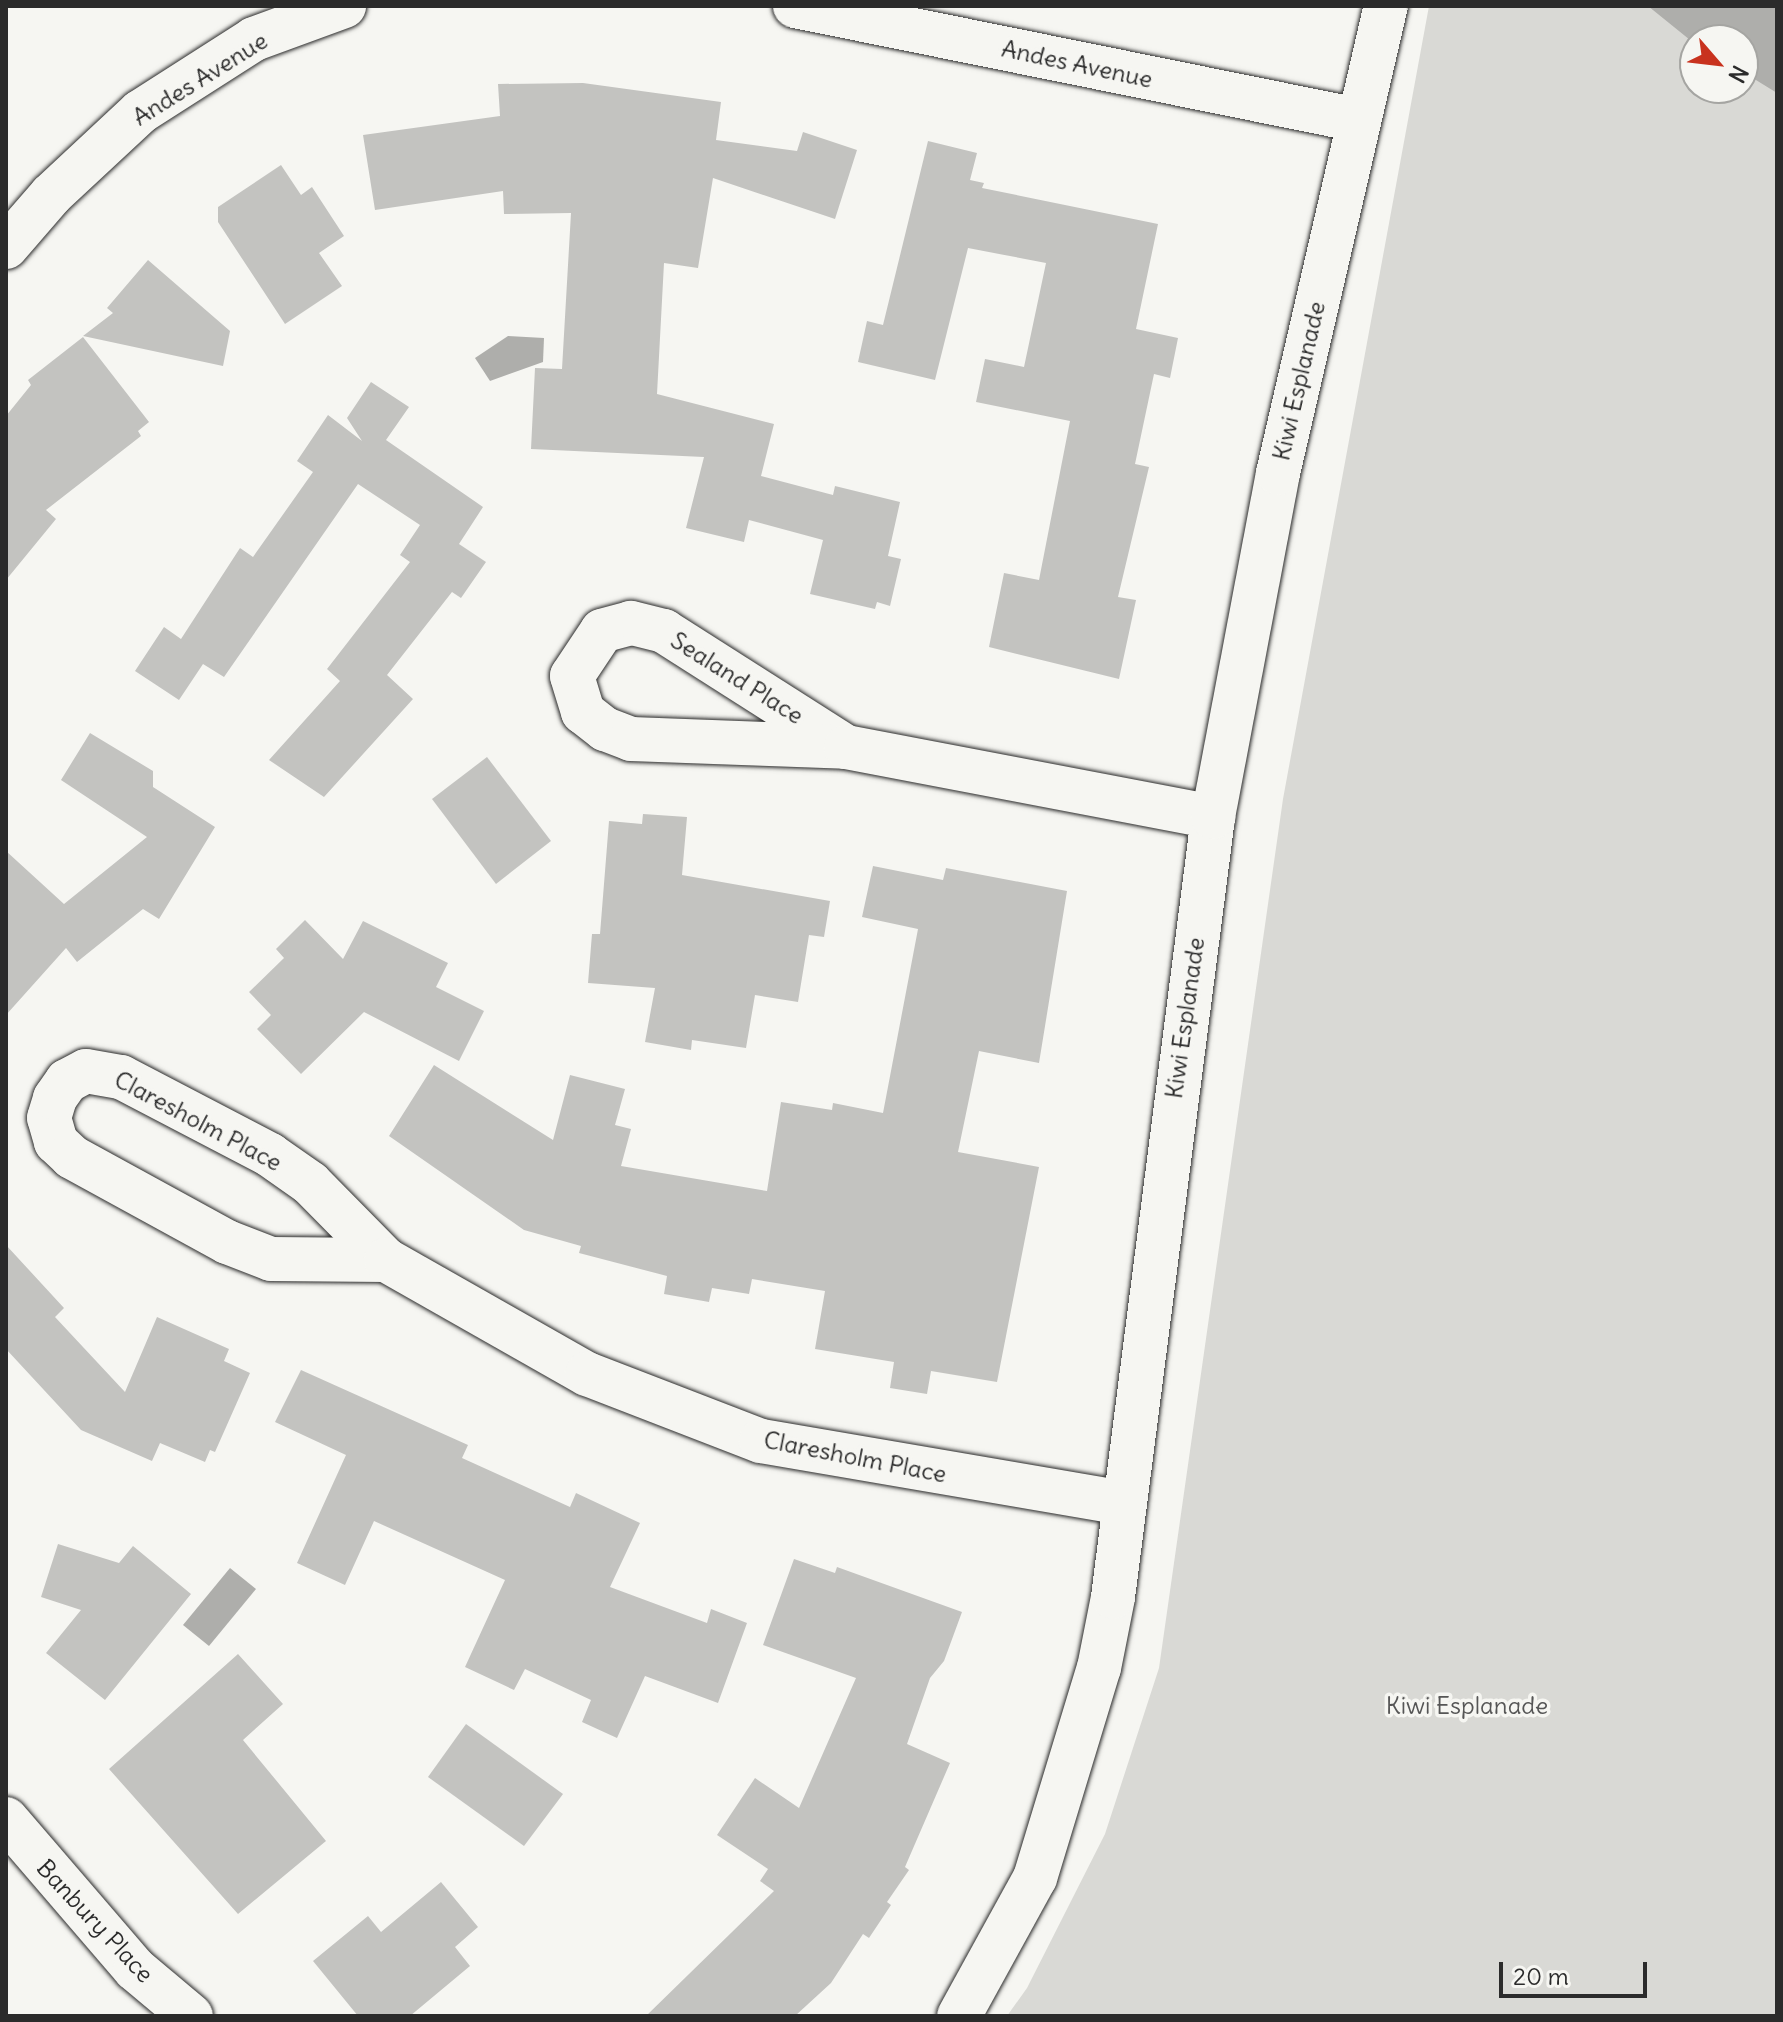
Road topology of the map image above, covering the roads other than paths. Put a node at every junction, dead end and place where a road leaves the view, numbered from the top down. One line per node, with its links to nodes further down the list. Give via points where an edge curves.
1 (344, 6): 5 (street, Andes Avenue, via 254,39 140,112 51,195)
2 (795, 6): 4 (street, Andes Avenue)
3 (1386, 6): 4 (street, Kiwi Esplanade)
4 (1358, 120): 7 (street, Kiwi Esplanade, via 1278,473)
5 (6, 247)
6 (846, 747): 6 (street, Sealand Place, via 631,739 605,729 583,712 572,676 602,631 631,623 664,631); 7 (street, Sealand Place)
7 (1213, 817): 9 (street, Kiwi Esplanade)
8 (386, 1260): 8 (street, Claresholm Place, via 271,1259 227,1242 72,1157 56,1142 49,1118 55,1098 67,1081 86,1071 121,1077 270,1155 310,1183); 9 (street, Claresholm Place, via 587,1374 761,1441)
9 (1124, 1503): 12 (street, Kiwi Esplanade, via 1113,1597 1079,1746 1035,1878)
10 (6, 1819): 11 (street, Banbury Place, via 135,1969)
11 (191, 2016)
12 (959, 2016)

